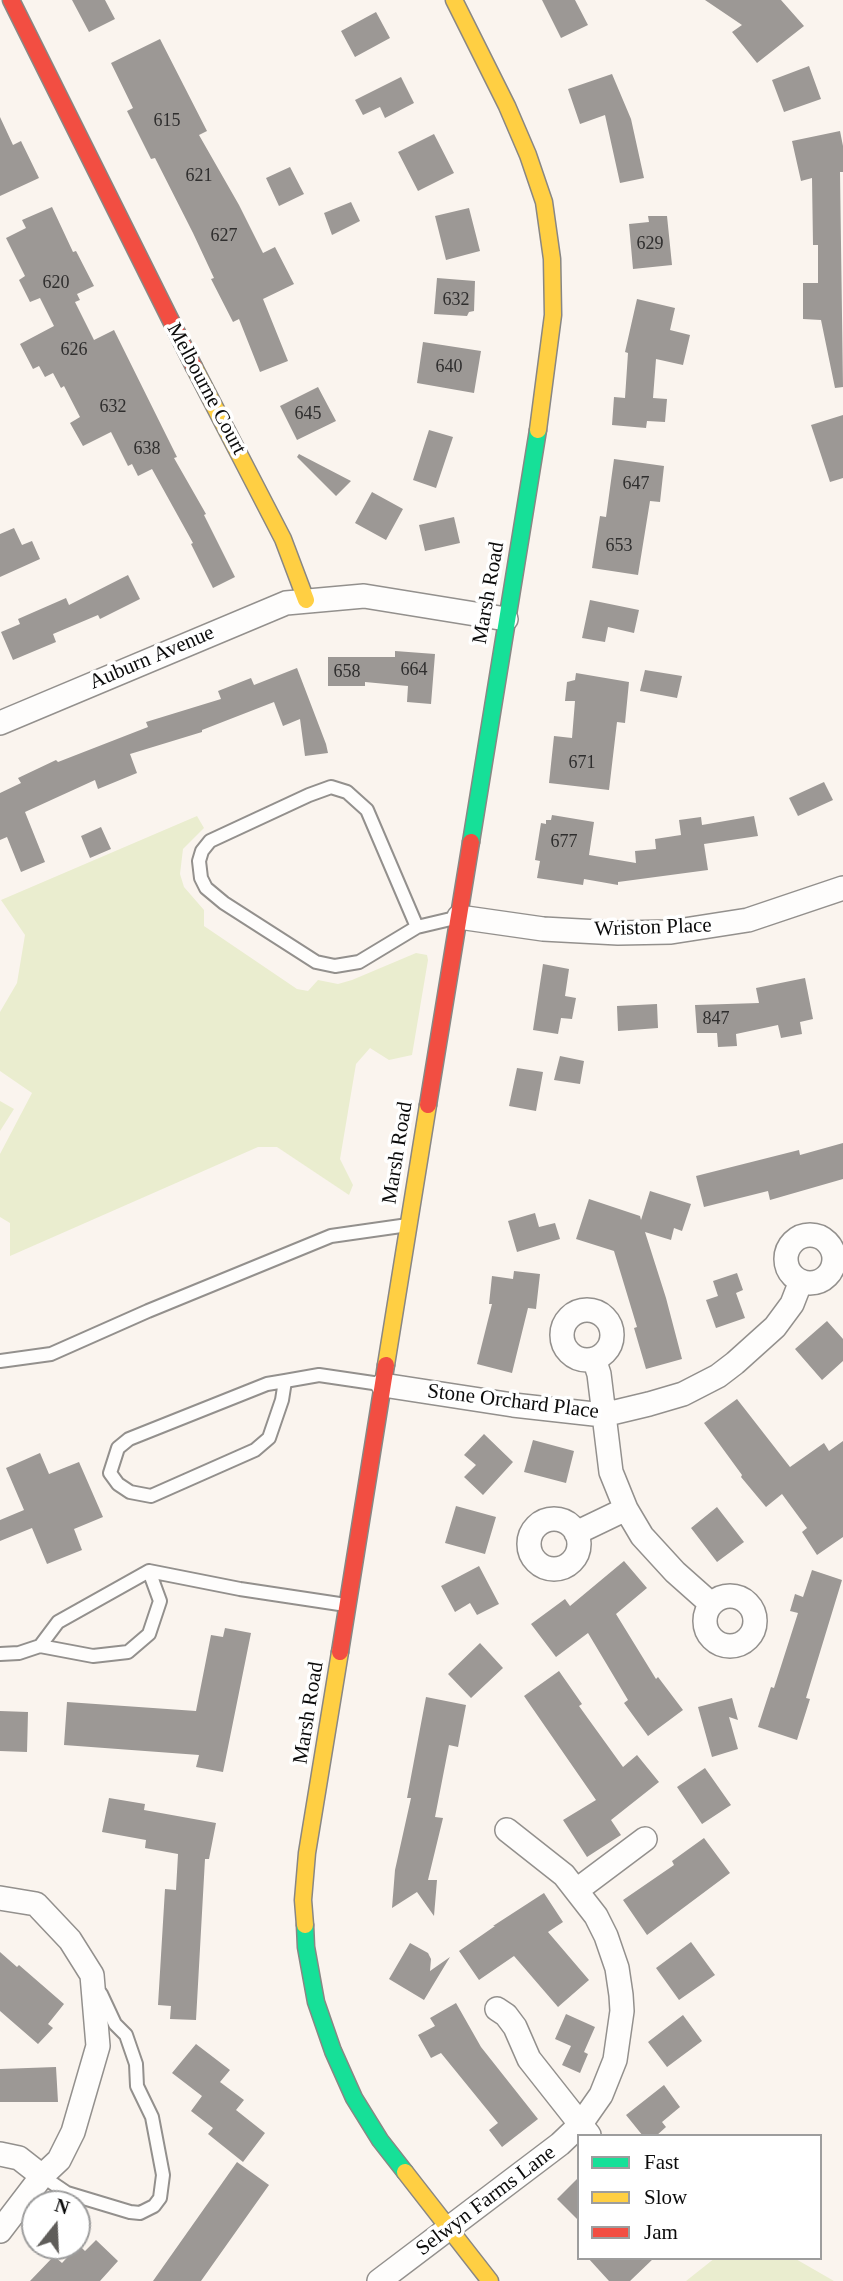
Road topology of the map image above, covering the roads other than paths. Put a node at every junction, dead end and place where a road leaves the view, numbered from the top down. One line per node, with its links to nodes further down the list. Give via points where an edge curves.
1 (454, 0): 4 (street, Marsh Road, via 528,155 544,202 552,259 551,342)
2 (9, 10): 3 (street, Melbourne Court, via 283,539)
3 (306, 600): 4 (street, via 364,596); 5 (street, Auburn Avenue, via 269,608)
4 (506, 619): 7 (street, Marsh Road)
5 (0, 723)
6 (843, 888): 7 (street, Wriston Place, via 748,920 671,932 543,929)
7 (459, 917): 8 (lane); 9 (street, Marsh Road)
8 (417, 927): 8 (lane, via 367,810 346,792 331,787 309,795 210,841 202,851 199,861 206,888 316,962 335,966 359,962)
9 (408, 1225): 12 (lane, via 331,1236 51,1354); 14 (street, Marsh Road)
10 (802, 1281): 15 (street, Stone Orchard Place, via 775,1327 718,1376 683,1394)
11 (594, 1359): 15 (street)
12 (0, 1361)
13 (285, 1381): 13 (lane, via 129,1438 118,1448 110,1473 117,1485 151,1496 255,1450 269,1438); 14 (lane, via 319,1375)
14 (383, 1385): 15 (street, Stone Orchard Place); 20 (street, Marsh Road)
15 (603, 1415): 16 (street, via 611,1472)
16 (626, 1509): 17 (street); 19 (street, via 642,1536)
17 (576, 1533)
18 (149, 1571): 20 (lane); 21 (lane, via 58,1622); 21 (lane, via 160,1601 149,1634 128,1652 93,1656)
19 (711, 1604)
20 (347, 1605): 33 (street, Marsh Road, via 307,1853 303,1900 309,1967 316,2002 354,2098 380,2140)
21 (40, 1646): 22 (lane)
22 (0, 1654)
23 (507, 1830): 25 (street, Selwyn Farms Lane)
24 (645, 1839): 25 (street)
25 (577, 1890): 29 (street, Selwyn Farms Lane, via 606,1936 617,1968 622,2011 615,2060)
26 (0, 1898): 27 (street, via 36,1904 70,1940)
27 (92, 1975): 32 (street, via 98,2046 73,2132 59,2160); 32 (lane, via 106,2009 126,2035 136,2064 163,2175 160,2198 140,2213 130,2212 67,2193)
28 (497, 2009): 29 (street, via 516,2027 529,2059)
29 (585, 2130)
30 (577, 2135): 33 (street, Selwyn Farms Lane)
31 (0, 2154): 32 (street, via 19,2158)
32 (43, 2176): 34 (street)
33 (449, 2229): 35 (street, Selwyn Farms Lane); 36 (street, Marsh Road)
34 (0, 2231)
35 (379, 2281)
36 (491, 2281)

